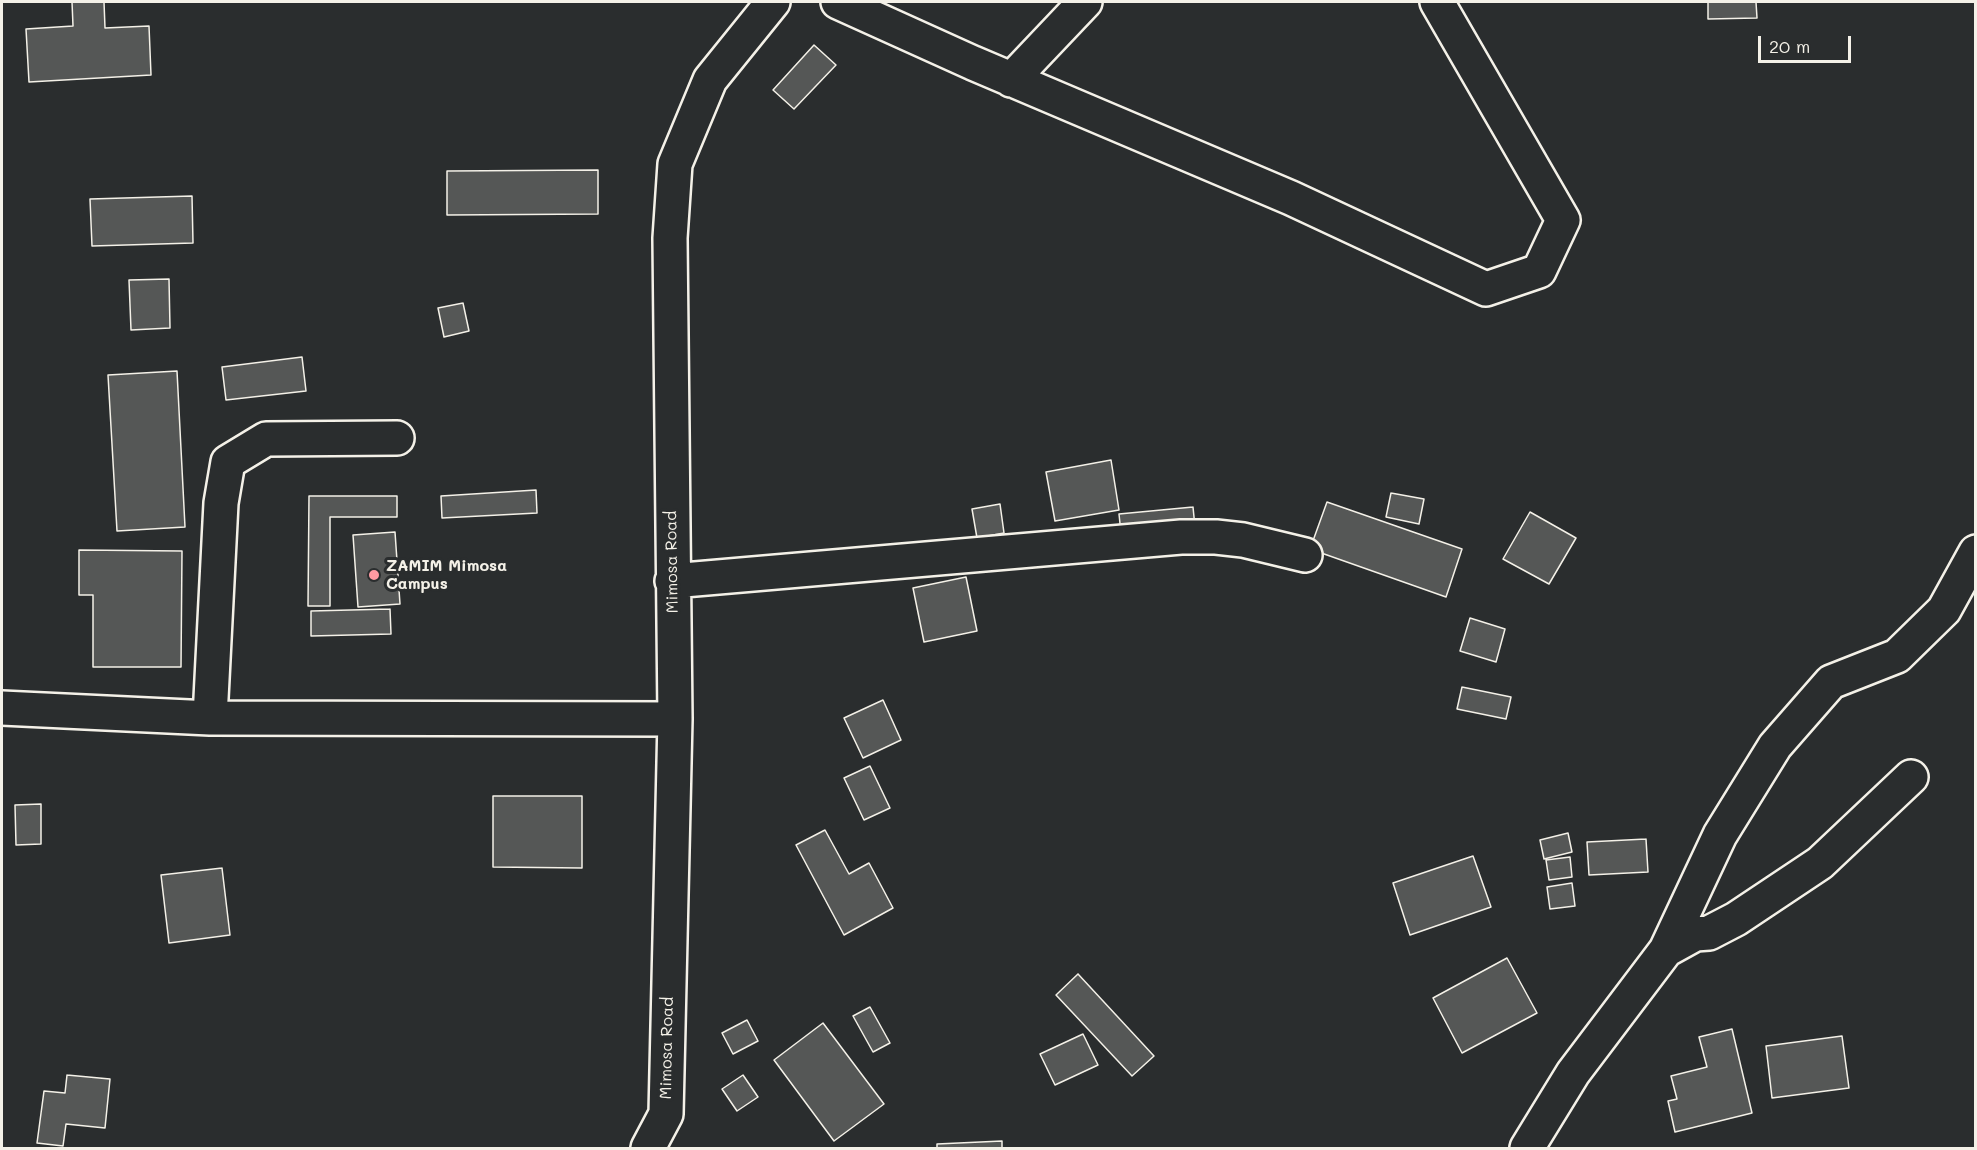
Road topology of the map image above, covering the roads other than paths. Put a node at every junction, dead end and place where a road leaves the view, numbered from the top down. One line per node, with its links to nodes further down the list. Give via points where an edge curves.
1 (773, 2): 9 (street, Mimosa Road, via 710,80 675,164 670,238)
2 (838, 2): 5 (street)
3 (1084, 2): 5 (street)
4 (1437, 2): 5 (street, via 1563,220 1539,271 1486,289 1291,198)
5 (1011, 80)
6 (397, 438): 11 (street, via 266,439 228,462 221,503)
7 (1976, 552): 14 (street, via 1944,610 1897,656 1831,682 1775,746 1720,835)
8 (1305, 555): 9 (street, via 1243,540 1181,537)
9 (672, 581): 12 (street, Mimosa Road)
10 (2, 708): 11 (street)
11 (210, 718): 12 (street)
12 (675, 719): 15 (street, Mimosa Road, via 666,1114)
13 (1911, 777): 14 (street, via 1820,863 1736,919)
14 (1666, 950): 16 (street, via 1573,1072)
15 (648, 1149)
16 (1527, 1149)

